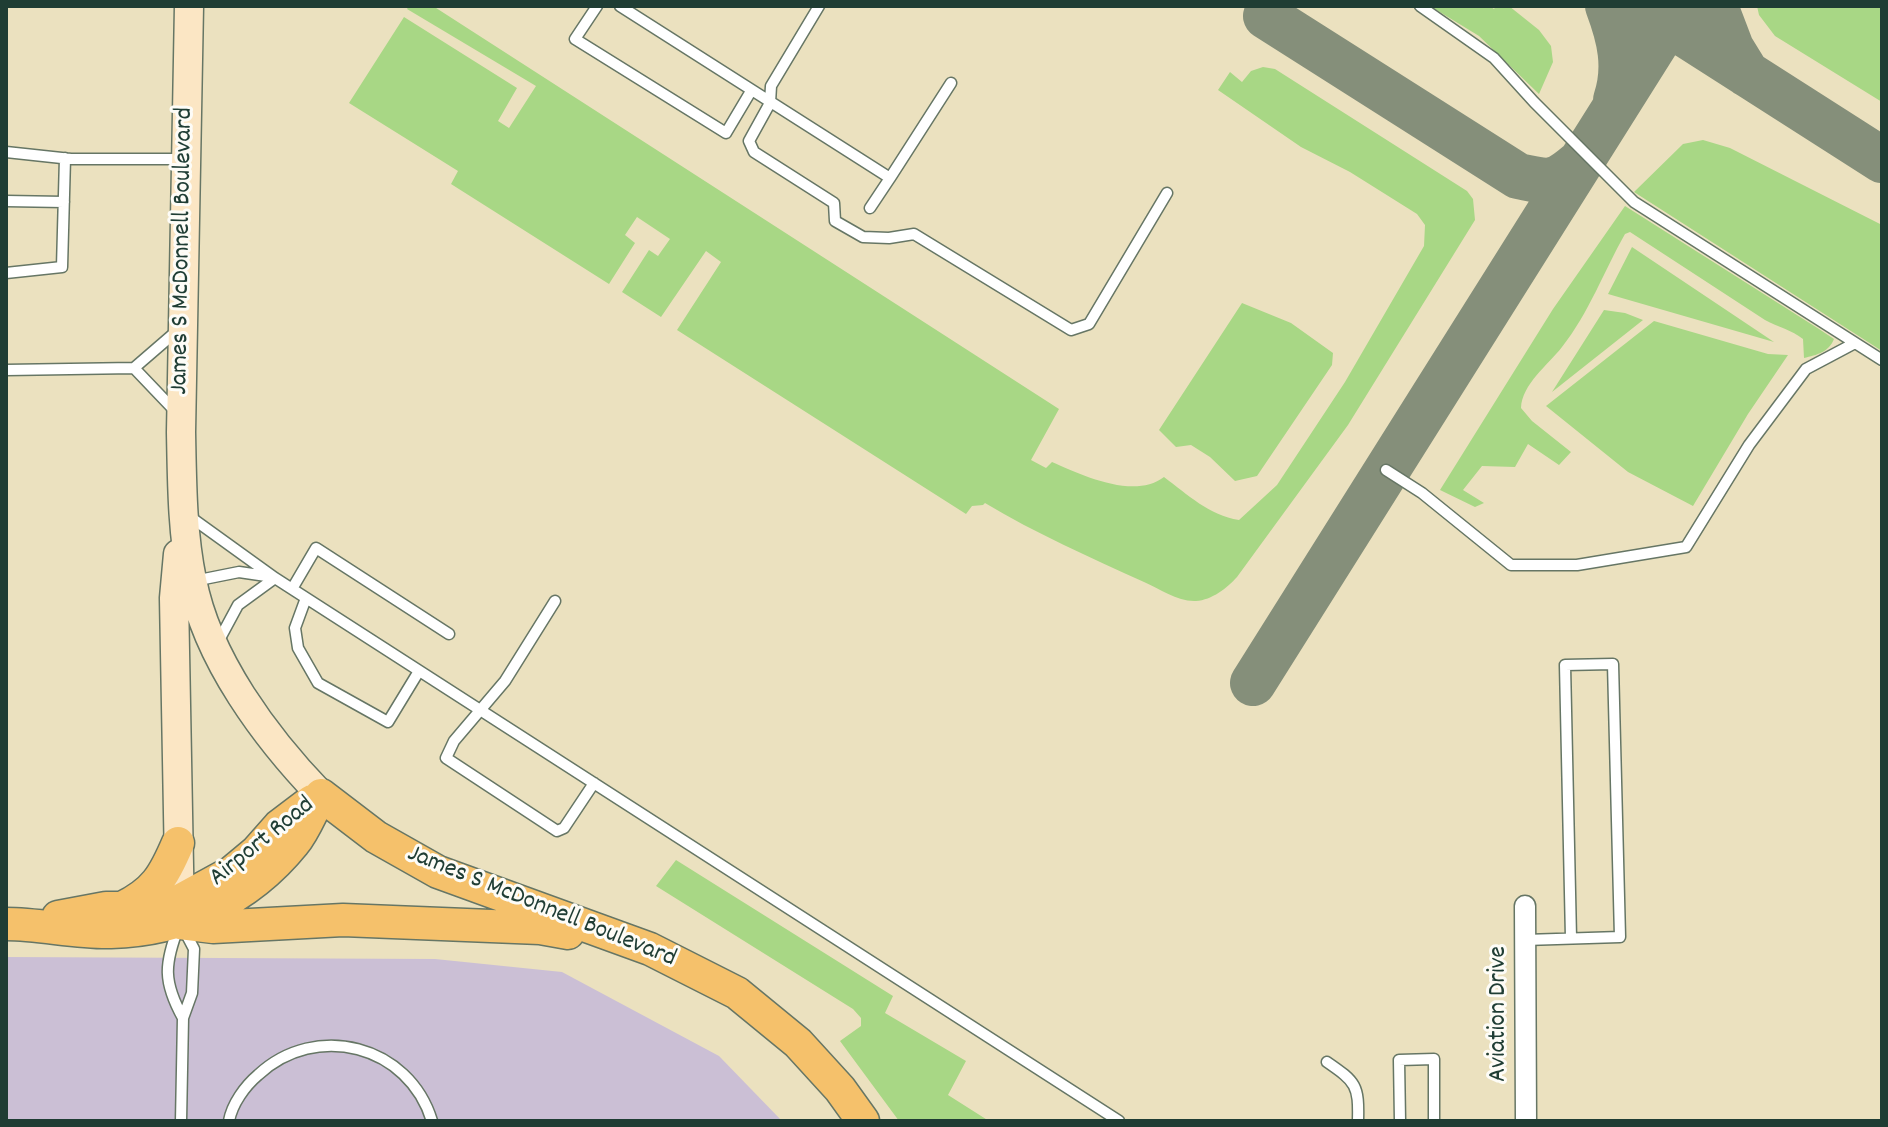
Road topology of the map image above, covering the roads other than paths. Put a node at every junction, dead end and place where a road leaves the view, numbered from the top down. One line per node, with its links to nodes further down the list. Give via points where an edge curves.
1 (189, 6): 11 (street, James S McDonnell Boulevard)
2 (597, 6): 7 (lane, via 575,39 726,133)
3 (620, 6): 7 (lane)
4 (819, 6): 8 (lane, via 771,86)
5 (1420, 6): 19 (lane, via 1494,58 1634,202)
6 (951, 83): 12 (lane)
7 (751, 91): 8 (lane)
8 (770, 103): 12 (lane); 13 (lane, via 749,141 754,152 834,203 835,221 863,237 914,234 1071,330 1089,324)
9 (6, 152): 10 (lane)
10 (65, 158): 11 (lane); 15 (lane)
11 (185, 159): 18 (street, James S McDonnell Boulevard)
12 (890, 178): 16 (lane)
13 (1167, 193)
14 (6, 201): 15 (lane)
15 (64, 202): 17 (lane, via 62,267)
16 (870, 208)
17 (6, 273)
18 (183, 326): 21 (lane); 23 (street, James S McDonnell Boulevard)
19 (1855, 343): 20 (lane); 24 (lane, via 1806,369 1749,445 1686,547 1577,565 1511,565)
20 (1882, 360)
21 (134, 368): 22 (lane); 23 (lane)
22 (6, 370)
23 (182, 418): 25 (street, James S McDonnell Boulevard)
24 (1386, 470)
25 (183, 504): 26 (lane); 27 (street, James S McDonnell Boulevard)
26 (275, 578): 27 (lane, via 239,572); 28 (lane); 32 (lane, via 238,605)
27 (183, 584): 32 (street, James S McDonnell Boulevard); 37 (street, James S McDonnell Boulevard)
28 (292, 589): 29 (lane); 31 (lane, via 316,548)
29 (306, 598): 33 (lane); 33 (lane, via 295,628 298,648 318,683 388,722)
30 (555, 601): 34 (lane, via 505,681)
31 (449, 634)
32 (216, 647): 36 (street, James S McDonnell Boulevard, via 236,687 286,759)
33 (419, 671): 34 (lane)
34 (480, 710): 35 (lane); 35 (lane, via 447,753 448,761 557,831)
35 (594, 783): 51 (lane)
36 (321, 795): 40 (main road, Airport Road, via 296,841 270,869 209,911); 44 (main road, James S McDonnell Boulevard, via 376,837 438,872)
37 (178, 843): 39 (main road, via 154,888); 40 (street, James S McDonnell Boulevard)
38 (1525, 906): 43 (street, Aviation Drive)
39 (122, 908): 40 (main road, Airport Road); 41 (main road, Airport Road)
40 (180, 912): 41 (main road, Airport Road, via 144,930); 44 (main road, Airport Road, via 213,927 343,920 540,928); 45 (lane, via 194,949 192,993); 45 (lane, via 168,954 169,993)
41 (13, 924)
42 (1571, 938): 42 (lane, via 1620,937 1613,664 1565,665); 43 (lane)
43 (1525, 940): 55 (street, Aviation Drive)
44 (633, 943): 50 (main road, James S McDonnell Boulevard, via 700,972 759,1010 820,1065)
45 (183, 1018): 47 (lane)
46 (1327, 1062): 52 (lane, via 1358,1090)
47 (181, 1121)
48 (229, 1121): 49 (lane, via 246,1085 271,1062 304,1048 340,1045 375,1054 405,1074 427,1104)
49 (432, 1121)
50 (863, 1121)
51 (1119, 1121)
52 (1358, 1121)
53 (1400, 1121): 54 (lane, via 1399,1060 1434,1059)
54 (1434, 1121)
55 (1526, 1121)

